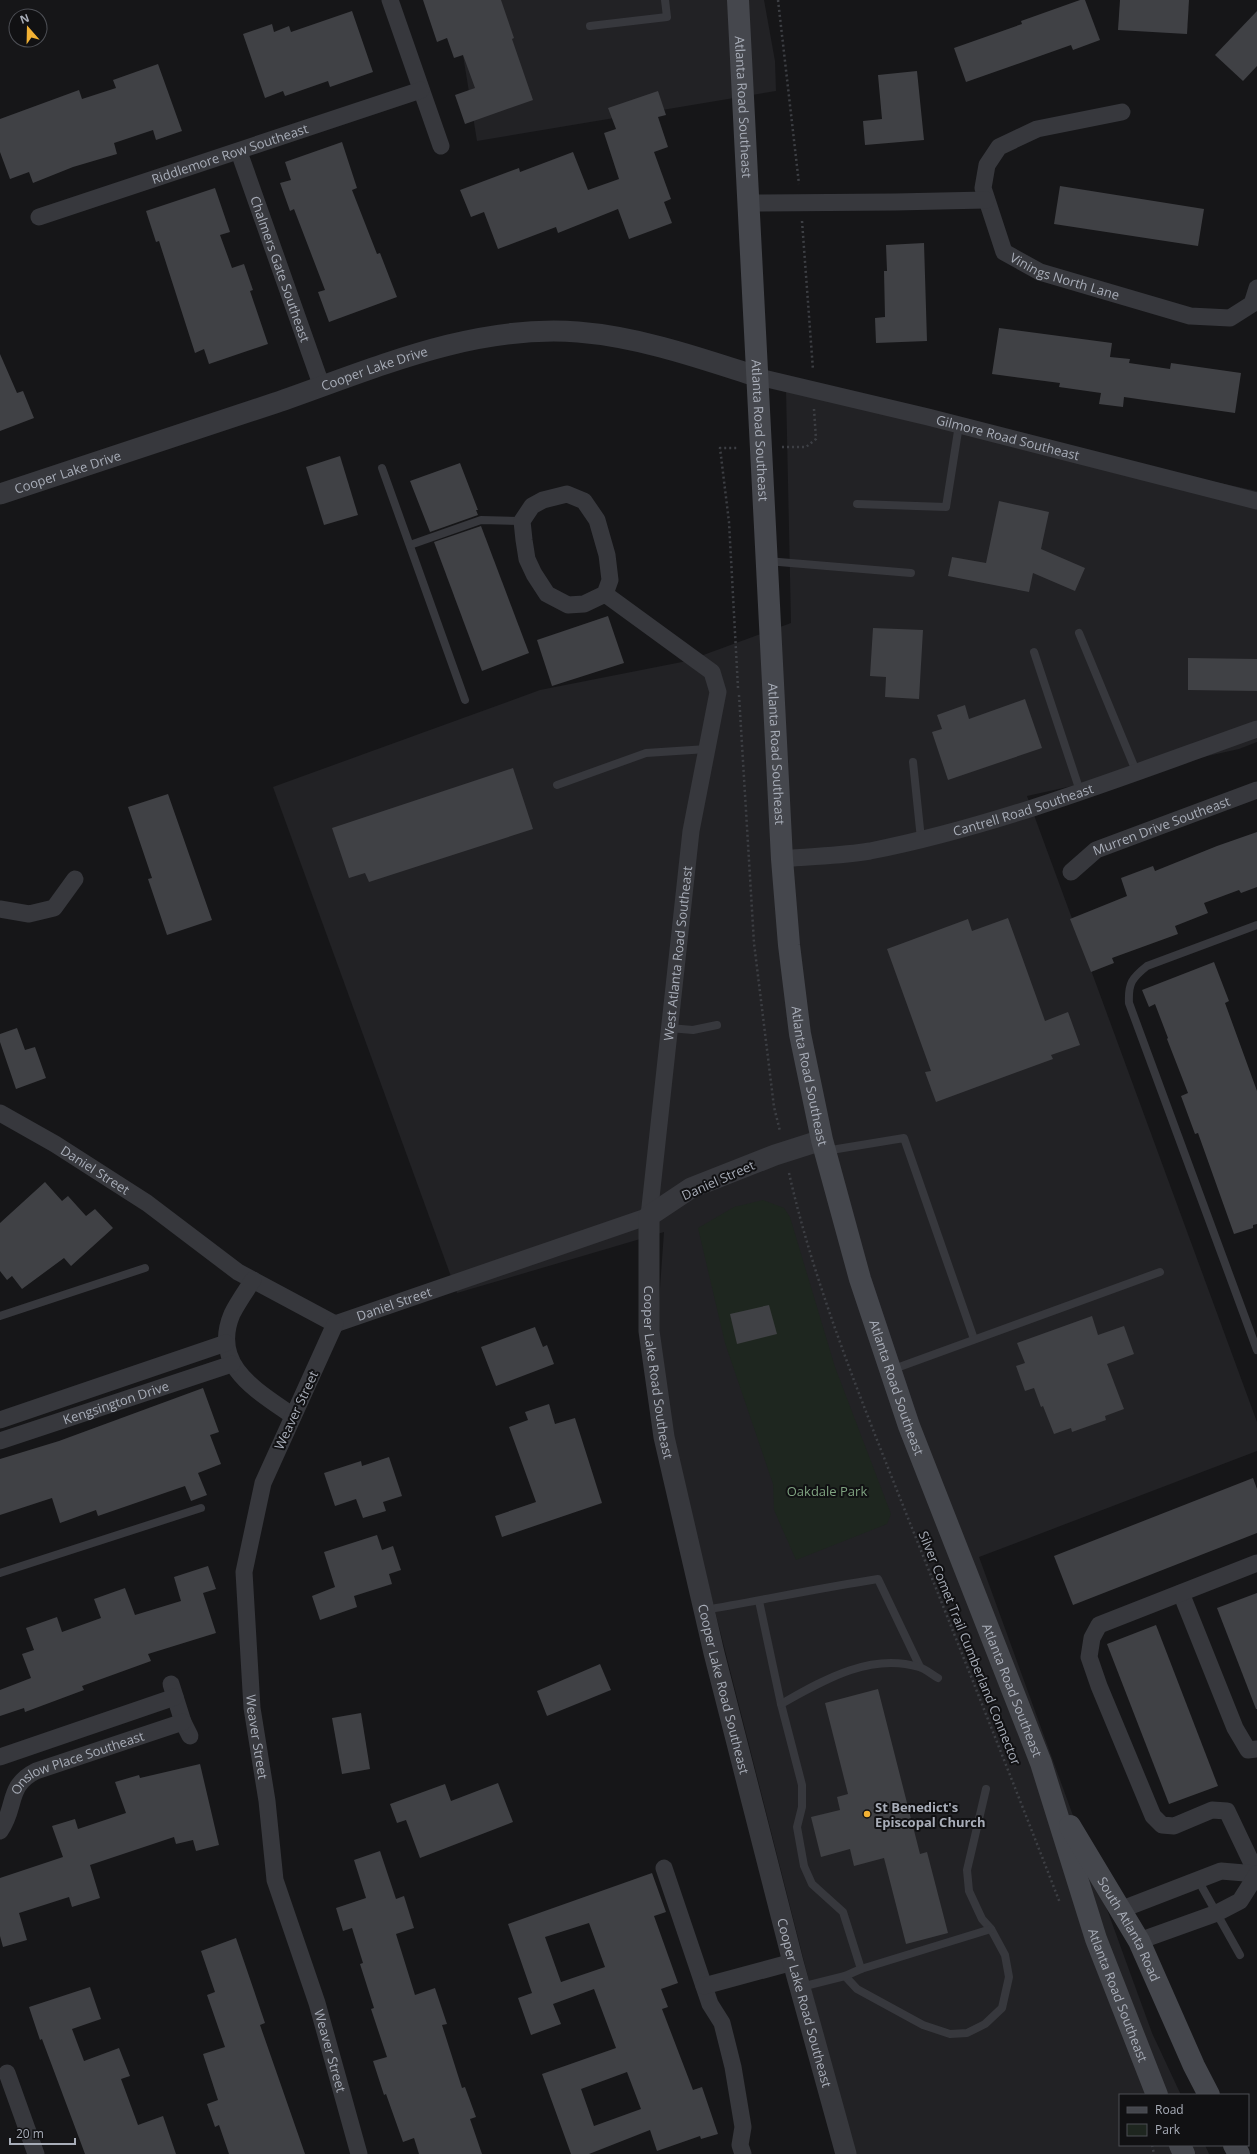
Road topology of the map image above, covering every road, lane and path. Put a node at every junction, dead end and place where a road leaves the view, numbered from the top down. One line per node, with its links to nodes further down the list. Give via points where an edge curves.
1 (390, 0): 5 (street)
2 (666, 0): 4 (lane, via 667,16)
3 (738, 0): 10 (main road, Atlanta Road Southeast)
4 (590, 26)
5 (421, 90): 7 (street); 8 (street, Riddlemore Row Southeast)
6 (1122, 112): 9 (street, Vinings North Lane, via 1037,129 999,147 987,165 983,188)
7 (441, 146)
8 (239, 152): 11 (street, Riddlemore Row Southeast); 14 (street, Chalmers Gate Southeast)
9 (986, 200): 10 (street); 12 (street, Vinings North Lane, via 1004,252 1040,272 1190,316 1230,318 1252,304)
10 (750, 203): 13 (main road, Atlanta Road Southeast)
11 (39, 217)
12 (1257, 288)
13 (759, 377): 14 (street, Cooper Lake Drive, via 638,341 578,332 521,332 411,355); 15 (street, Gilmore Road Southeast); 22 (main road, Atlanta Road Southeast)
14 (322, 387): 17 (street, Cooper Lake Drive, via 157,444)
15 (959, 425): 18 (street, Gilmore Road Southeast); 19 (lane, via 946,507)
16 (382, 468): 21 (lane)
17 (0, 494)
18 (1257, 501)
19 (857, 504)
20 (522, 520): 21 (lane, via 481,520); 24 (street, via 527,559 547,594 568,605 584,604); 24 (street, via 532,506 543,500 567,494 584,501 597,520 607,555 610,580)
21 (410, 545): 27 (lane)
22 (766, 561): 23 (lane); 36 (main road, Atlanta Road Southeast)
23 (911, 573)
24 (605, 594): 29 (street, West Atlanta Road Southeast, via 712,672 718,692)
25 (1079, 633): 31 (lane)
26 (1034, 652): 34 (lane)
27 (465, 700)
28 (1257, 729): 31 (street, Cantrell Road Southeast)
29 (707, 749): 32 (lane, via 646,753); 42 (street, West Atlanta Road Southeast, via 691,831)
30 (913, 762): 35 (lane)
31 (1136, 772): 34 (street, Cantrell Road Southeast)
32 (557, 785)
33 (1257, 790): 37 (street, Murren Drive Southeast, via 1096,850)
34 (1080, 791): 35 (street, Cantrell Road Southeast, via 959,830)
35 (921, 839): 36 (street, Cantrell Road Southeast, via 868,851)
36 (782, 859): 44 (main road, Atlanta Road Southeast, via 800,1034)
37 (1071, 872)
38 (75, 879): 39 (street, via 54,908 29,914)
39 (0, 910)
40 (1257, 925): 54 (lane, via 1147,966 1135,975 1128,988 1129,1003)
41 (717, 1025): 42 (lane, via 693,1030)
42 (669, 1028): 46 (street, West Atlanta Road Southeast)
43 (0, 1113): 49 (street, Daniel Street, via 55,1144 147,1203 238,1272)
44 (823, 1146): 46 (street, Daniel Street, via 775,1155 692,1188); 52 (lane, via 904,1138); 56 (main road, Atlanta Road Southeast, via 860,1279)
45 (796, 1204): 77 (path, Silver Comet Trail Cumberland Connector, via 837,1332 880,1448)
46 (649, 1216): 51 (street, Daniel Street); 65 (street, Cooper Lake Road Southeast, via 647,1254 650,1338 664,1437)
47 (145, 1268): 50 (lane)
48 (1160, 1272): 52 (lane)
49 (253, 1280): 51 (street, Daniel Street); 53 (street, via 232,1315)
50 (0, 1316)
51 (335, 1324): 57 (street, Weaver Street)
52 (974, 1339): 56 (lane)
53 (226, 1343): 55 (street); 58 (street, Kengsington Drive)
54 (1257, 1350)
55 (232, 1364): 57 (street, via 254,1388); 59 (street, Kengsington Drive)
56 (890, 1370): 72 (main road, Atlanta Road Southeast, via 909,1426)
57 (293, 1416): 92 (street, Weaver Street, via 263,1483 244,1572 252,1708 267,1801 275,1880 317,2003)
58 (0, 1420)
59 (0, 1441)
60 (201, 1508): 62 (lane)
61 (1257, 1563): 63 (street)
62 (0, 1573)
63 (1181, 1593): 69 (street, via 1235,1728 1248,1750); 75 (street, via 1099,1625 1092,1638 1089,1657 1153,1816 1162,1825 1174,1826 1212,1810 1227,1811)
64 (759, 1601): 65 (lane); 66 (lane, via 816,1588 878,1579); 68 (lane)
65 (704, 1610): 83 (street, Cooper Lake Road Southeast)
66 (920, 1667): 67 (lane); 68 (lane, via 875,1664 840,1673)
67 (938, 1678)
68 (781, 1704): 84 (lane, via 802,1785 802,1807 797,1827 804,1866 812,1884 843,1912)
69 (1257, 1749)
70 (0, 1757): 73 (street, Onslow Place Southeast, via 173,1691 186,1729 36,1771 25,1777 17,1786 7,1821)
71 (986, 1789): 80 (lane, via 967,1870 969,1892 982,1920)
72 (1053, 1797): 78 (main road, South Atlanta Road); 89 (main road, Atlanta Road Southeast, via 1096,1939)
73 (0, 1831)
74 (664, 1868): 86 (street)
75 (1257, 1874): 76 (street, via 1221,1871); 79 (street, via 1240,1901)
76 (1198, 1880): 78 (street); 79 (lane)
77 (1061, 1906)
78 (1120, 1910): 81 (main road, South Atlanta Road)
79 (1217, 1912): 81 (street); 82 (lane)
80 (991, 1929): 84 (lane); 85 (lane, via 1005,1955 1009,1976 1002,2008 985,2024 967,2033 950,2034 923,2025 857,1989)
81 (1140, 1941): 90 (main road, South Atlanta Road)
82 (1240, 1955)
83 (793, 1962): 86 (street); 87 (street, Cooper Lake Road Southeast)
84 (861, 1969): 85 (lane)
85 (845, 1976): 87 (lane)
86 (704, 1986): 93 (street, via 710,2004 722,2023 733,2067 743,2127 740,2145)
87 (800, 1987): 94 (street, Cooper Lake Road Southeast)
88 (7, 2073): 91 (street)
89 (1157, 2094)
90 (1208, 2094)
91 (36, 2154)
92 (359, 2154)
93 (743, 2154)
94 (846, 2154)

